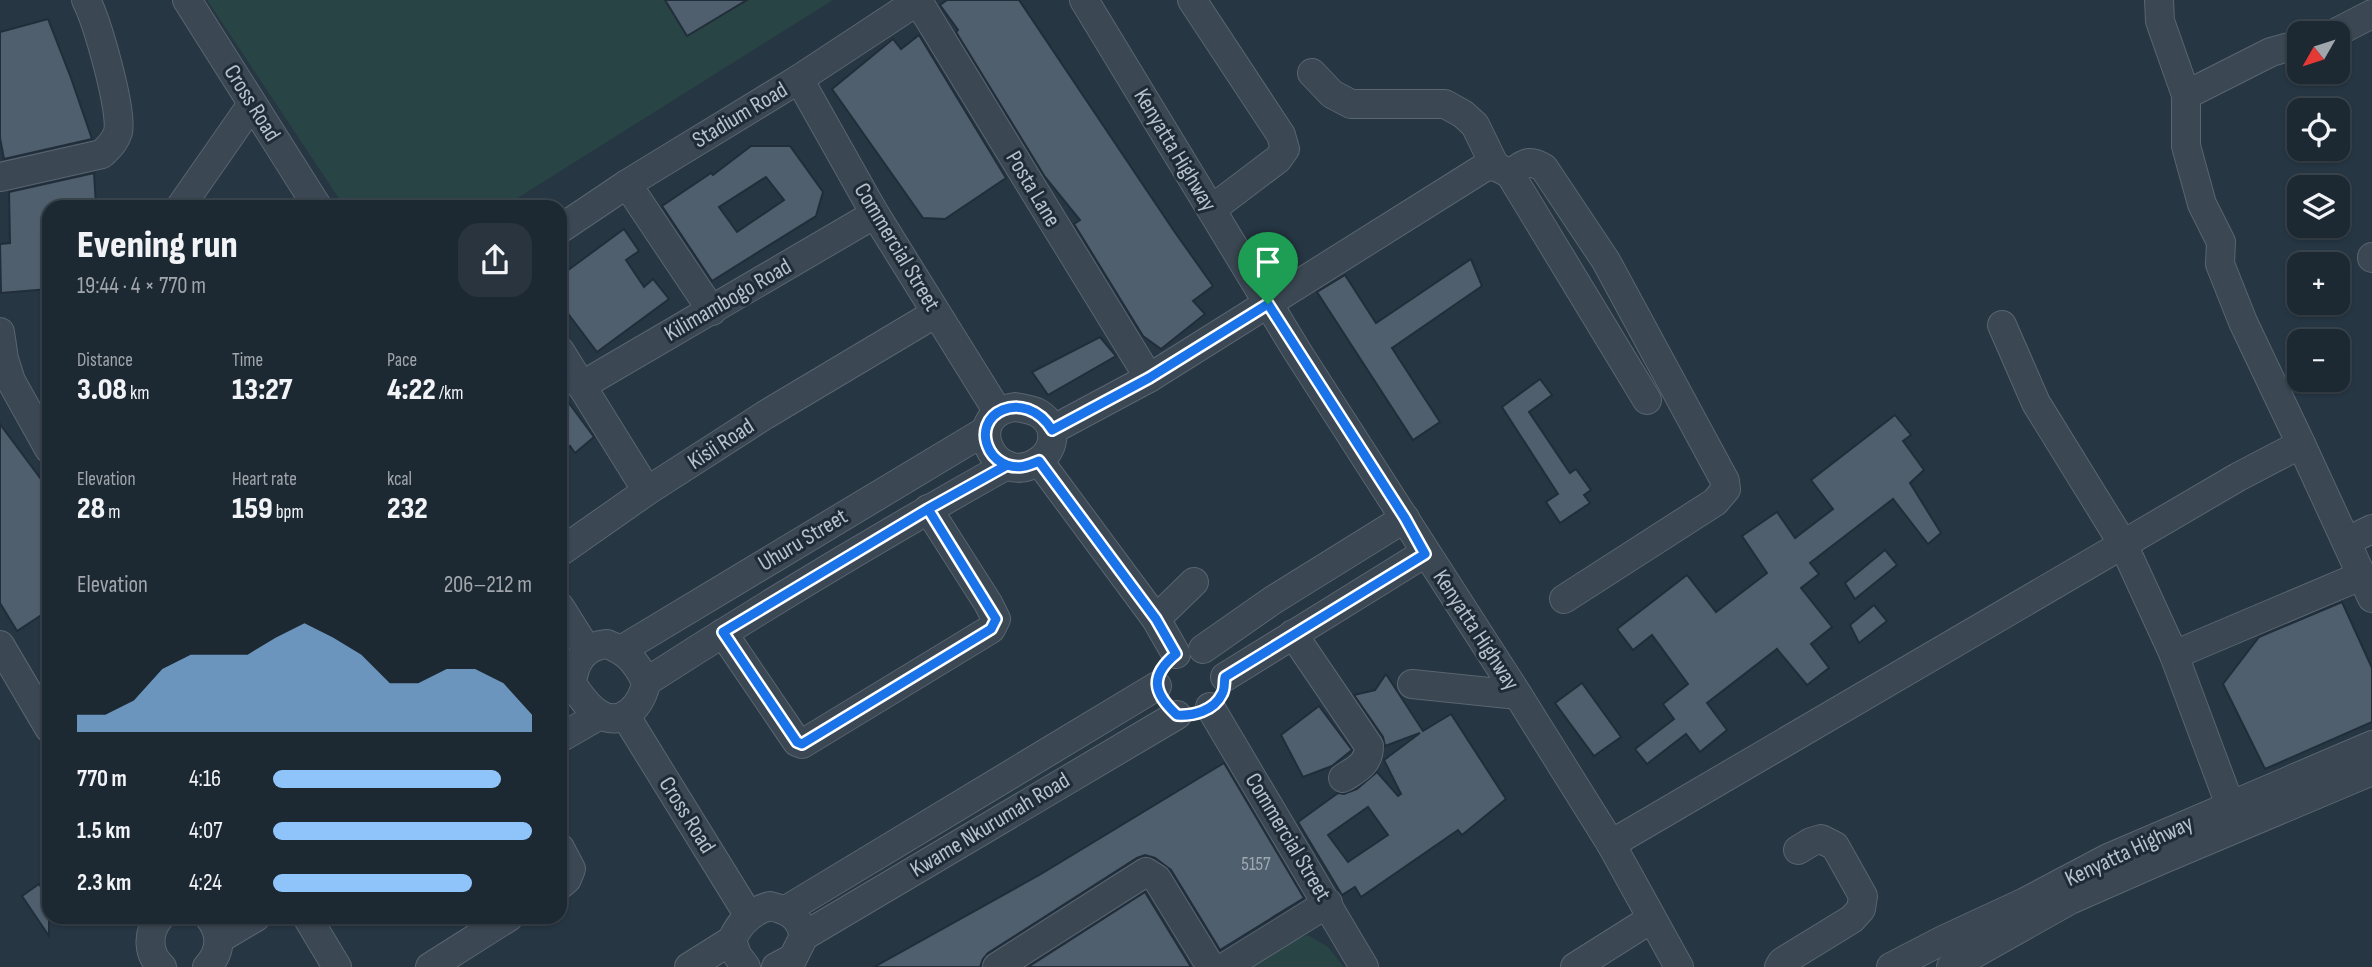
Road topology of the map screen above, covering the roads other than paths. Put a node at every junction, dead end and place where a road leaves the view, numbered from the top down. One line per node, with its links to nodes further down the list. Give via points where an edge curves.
1 (86, 0): 15 (street, via 117,103 118,130 113,144 102,154)
2 (187, 0): 13 (street, Cross Road)
3 (918, 0): 11 (street, Stadium Road); 28 (street, Posta Lane)
4 (1084, 0): 19 (street, Kenyatta Highway)
5 (1192, 0): 19 (street, via 1281,135 1285,149)
6 (2159, 0): 12 (street, via 2160,21)
7 (2372, 15): 8 (street)
8 (2350, 26)
9 (2287, 48): 12 (street)
10 (1312, 73): 14 (street, via 1332,94 1351,104 1445,104 1475,125)
11 (800, 79): 16 (street, Stadium Road); 20 (street, Commercial Street)
12 (2186, 95): 34 (street, via 2186,146 2202,204 2221,242 2220,264)
13 (252, 103): 17 (street); 18 (street, Cross Road)
14 (1502, 170): 22 (street, via 1485,167); 30 (street); 46 (street, via 1535,162 1544,168 1612,273 1725,481 1726,489 1715,502)
15 (0, 177)
16 (628, 184): 21 (street, Stadium Road); 23 (street)
17 (185, 200)
18 (313, 200)
19 (1212, 209): 22 (street, Kenyatta Highway)
20 (875, 214): 23 (street, Kilimambogo Road); 24 (street, Commercial Street)
21 (567, 224)
22 (1268, 304): 28 (street); 39 (street, Kenyatta Highway)
23 (712, 311): 29 (street, Kilimambogo Road)
24 (936, 313): 31 (street, Commercial Street); 37 (street, Kisii Road)
25 (2002, 325): 41 (street, via 2036,403)
26 (0, 331): 33 (street, via 12,381)
27 (567, 363): 29 (street)
28 (1149, 378): 32 (street)
29 (581, 386): 37 (street)
30 (1647, 400)
31 (992, 422): 32 (street, via 1015,407 1037,412); 36 (street, via 989,450); 53 (street, Uhuru Street)
32 (1052, 430): 35 (street, via 1051,449)
33 (42, 436)
34 (2301, 444): 40 (street); 41 (street)
35 (1039, 461): 36 (street, via 1025,467); 48 (street)
36 (1007, 465): 38 (street, Uhuru Street)
37 (647, 491): 42 (street, Kisii Road)
38 (928, 509): 49 (street, Uhuru Street); 49 (street, via 996,619 991,629 802,744)
39 (1405, 518): 43 (street, Kenyatta Highway); 54 (street)
40 (2360, 535): 45 (street)
41 (2123, 544): 55 (street); 72 (street)
42 (567, 547)
43 (1425, 554): 50 (street); 62 (street, Kenyatta Highway)
44 (1194, 582): 48 (street)
45 (2367, 586): 55 (street)
46 (1564, 599)
47 (567, 618): 52 (street)
48 (1156, 619): 54 (street)
49 (723, 632): 57 (street, Uhuru Street)
50 (1293, 634): 56 (street); 70 (street, via 1369,746 1364,764)
51 (0, 645): 64 (street)
52 (587, 650): 53 (street, via 607,644); 59 (street)
53 (621, 650): 57 (street, via 632,658)
54 (1189, 652): 56 (street, via 1219,664); 60 (street, via 1167,662 1157,674)
55 (2174, 654): 71 (street)
56 (1225, 677): 63 (street, via 1223,694)
57 (646, 682): 65 (street, via 636,708)
58 (1412, 684): 62 (street)
59 (567, 685)
60 (1157, 687): 66 (street, via 1164,703); 77 (street, Kwame Nkurumah Road)
61 (567, 689): 65 (street, via 588,707)
62 (1518, 695): 72 (street, Kenyatta Highway)
63 (1210, 707): 66 (street); 76 (street, Commercial Street)
64 (42, 708)
65 (612, 715): 67 (street); 78 (street, Cross Road)
66 (1177, 715): 84 (street, Kwame Nkurumah Road)
67 (567, 735)
68 (2372, 745): 71 (street, Kenyatta Highway)
69 (2372, 771): 102 (street, Kenyatta Highway, via 2070,900)
70 (1343, 778)
71 (2230, 805): 101 (street, Kenyatta Highway, via 2108,858)
72 (1611, 844): 83 (street, Kenyatta Highway)
73 (1798, 850): 100 (street, via 1821,839 1835,846 1863,896 1861,909)
74 (567, 861): 75 (street, via 571,869)
75 (567, 879)
76 (1328, 903): 95 (street); 96 (street, Commercial Street)
77 (786, 910): 78 (street, via 771,906); 84 (street, via 800,923)
78 (749, 916): 85 (street)
79 (156, 924): 87 (street, via 150,943)
80 (311, 924): 89 (street)
81 (498, 924): 90 (street)
82 (214, 928): 88 (street, via 218,950)
83 (1658, 930): 97 (street); 98 (street, Kenyatta Highway); 99 (street, Kenyatta Highway)
84 (804, 936): 86 (street, via 793,958)
85 (732, 940): 91 (street); 92 (street)
86 (782, 966)
87 (162, 967)
88 (207, 967)
89 (337, 967)
90 (430, 967)
91 (689, 967)
92 (745, 967)
93 (997, 967): 94 (street, via 1146,872 1157,879)
94 (1211, 967)
95 (1225, 967)
96 (1364, 967)
97 (1575, 967)
98 (1679, 967)
99 (1700, 967)
100 (1779, 967)
101 (1891, 967)
102 (1951, 967)

